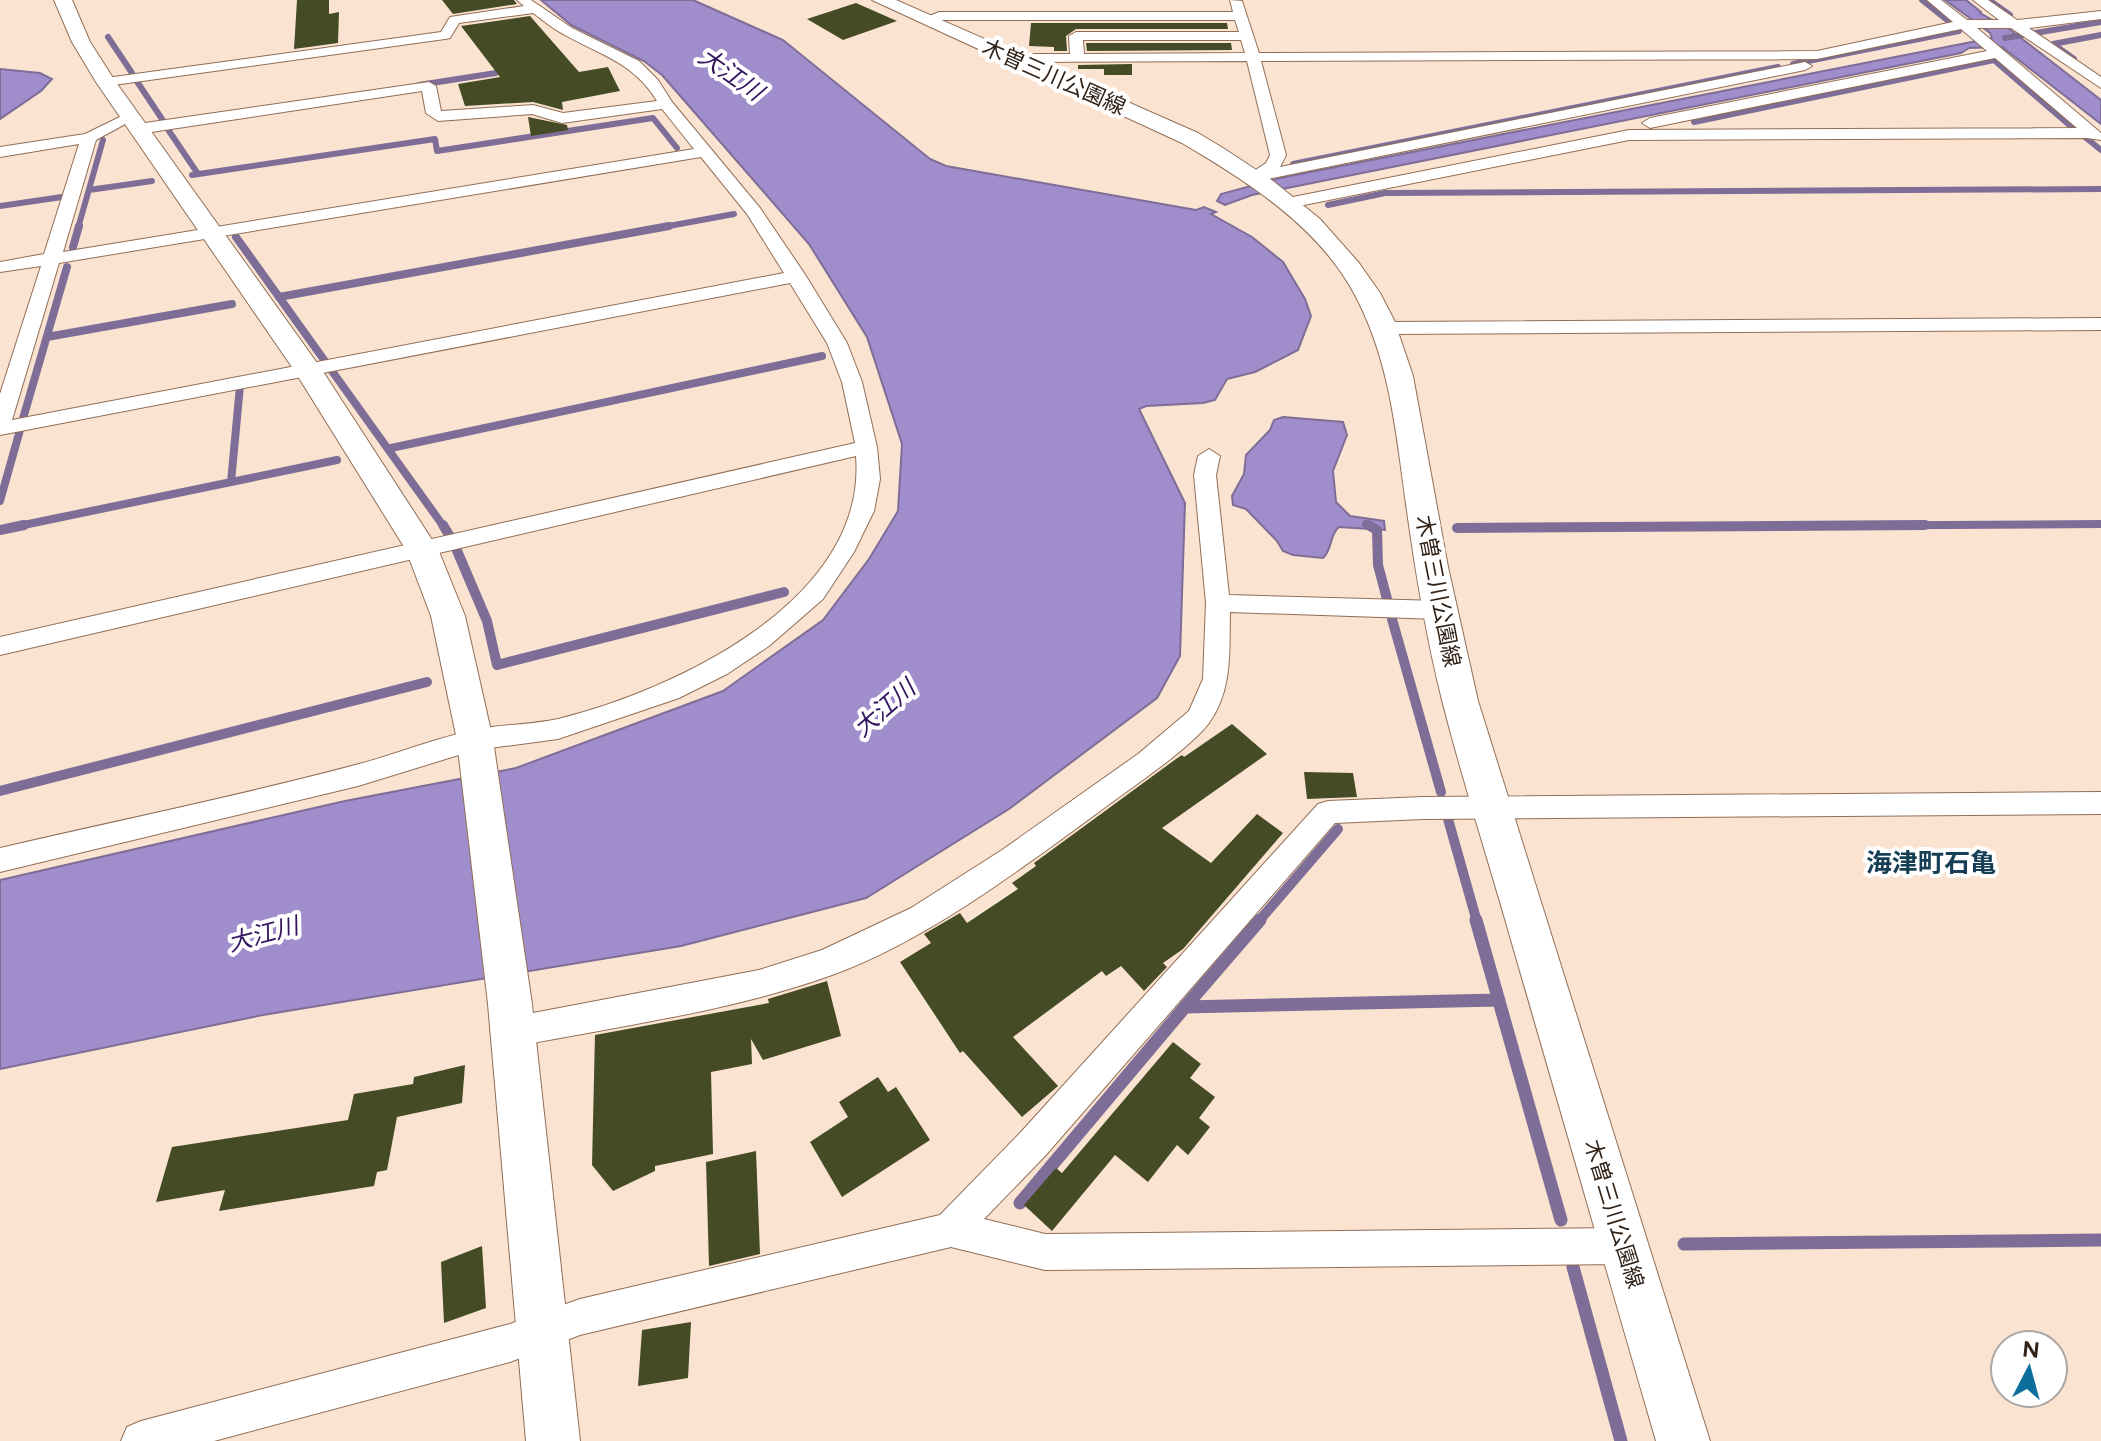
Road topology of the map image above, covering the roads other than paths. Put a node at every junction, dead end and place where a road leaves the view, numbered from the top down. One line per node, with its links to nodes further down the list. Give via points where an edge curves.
1 (63, 0): 20 (street)
2 (881, 0): 9 (street, 木曽三川公園線)
3 (1236, 0): 8 (street)
4 (1933, 0): 11 (street)
5 (1979, 0): 10 (street)
6 (528, 4): 20 (street, via 455,20 445,35); 21 (street, via 567,31 634,64)
7 (2101, 15): 10 (street)
8 (1241, 16): 9 (street); 14 (street)
9 (927, 20): 17 (street, 木曽三川公園線)
10 (2012, 25): 11 (street); 19 (street, via 2043,39)
11 (1971, 28): 15 (street); 16 (street, via 1817,55); 27 (street)
12 (2101, 29): 13 (street)
13 (2086, 32)
14 (1246, 36): 16 (street); 18 (street, via 1076,36)
15 (1994, 51): 23 (street); 27 (street, via 1328,189)
16 (1253, 57): 18 (street); 27 (street, via 1278,155 1273,166)
17 (1011, 58): 18 (street); 27 (street, 木曽三川公園線, via 1190,138)
18 (1077, 58)
19 (2098, 79)
20 (106, 82): 22 (street)
21 (666, 104): 22 (street, via 562,118 533,109 448,116 433,113 429,86); 26 (street)
22 (134, 123): 24 (street); 28 (street)
23 (2096, 136): 27 (street, via 1629,135)
24 (89, 138): 25 (street); 29 (street)
25 (0, 152)
26 (705, 152): 28 (street); 31 (street)
27 (1279, 190): 33 (street, 木曽三川公園線, via 1343,259)
28 (210, 234): 29 (street); 34 (street)
29 (53, 259): 30 (street); 35 (street)
30 (0, 267)
31 (797, 276): 34 (street); 36 (street, via 837,343)
32 (2101, 324): 33 (street)
33 (1385, 328): 40 (street, 木曽三川公園線, via 1403,383)
34 (308, 370): 35 (street); 38 (street)
35 (0, 428)
36 (866, 447): 38 (street); 42 (street, via 869,479 863,511 843,552 815,593 760,640 670,691 558,729)
37 (1209, 456): 39 (street, via 1205,475)
38 (422, 549): 41 (street); 42 (street, via 448,616)
39 (1218, 603): 40 (street); 46 (street, via 1216,679 1199,717 1147,762 921,917 829,962 759,984)
40 (1439, 610): 44 (street, 木曽三川公園線)
41 (0, 646)
42 (476, 747): 45 (street); 46 (street)
43 (2101, 803): 44 (street)
44 (1491, 810): 47 (street, via 1328,812); 48 (street, 木曽三川公園線)
45 (0, 860)
46 (511, 1018): 49 (street)
47 (951, 1229): 48 (street, via 1045,1252); 49 (street, via 580,1317)
48 (1623, 1246): 52 (street, 木曽三川公園線)
49 (542, 1331): 50 (street); 51 (street)
50 (141, 1441)
51 (553, 1441)
52 (1683, 1441)

